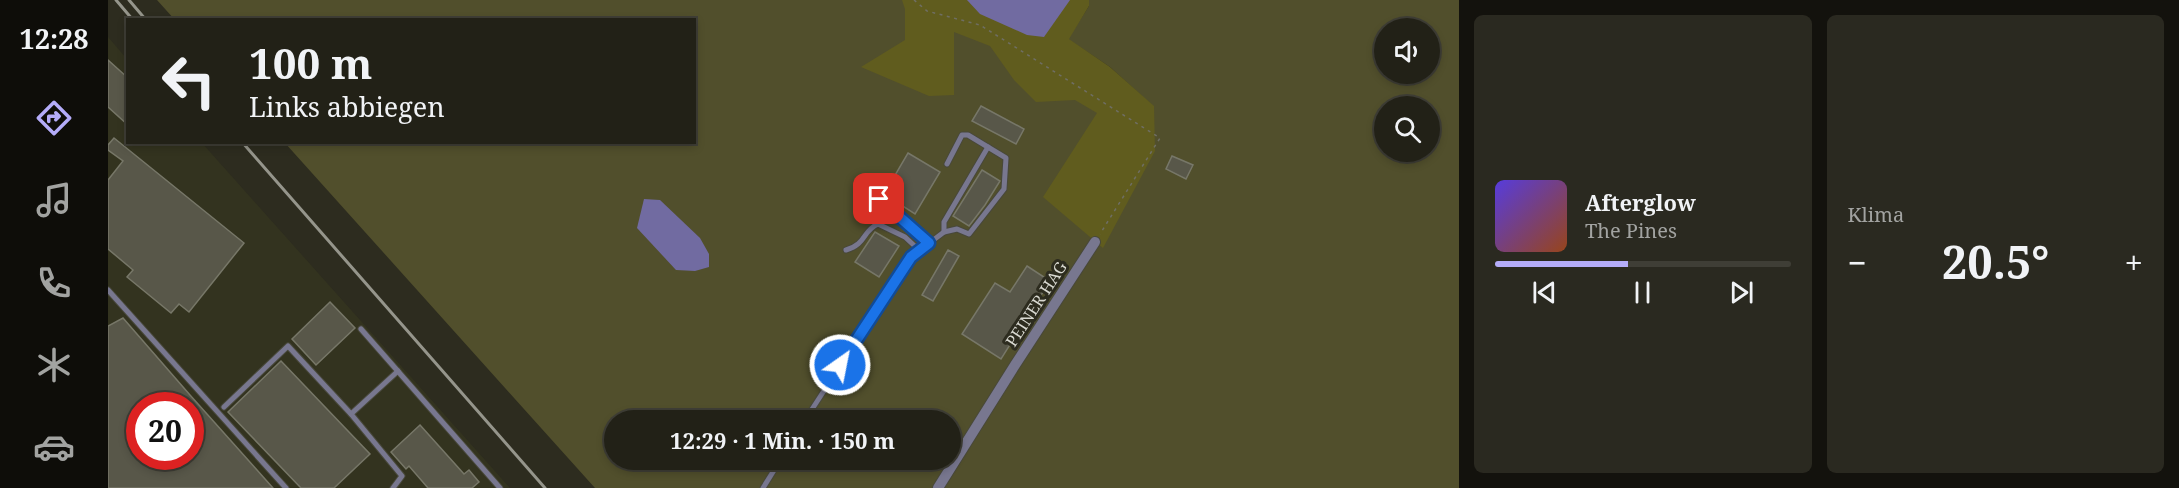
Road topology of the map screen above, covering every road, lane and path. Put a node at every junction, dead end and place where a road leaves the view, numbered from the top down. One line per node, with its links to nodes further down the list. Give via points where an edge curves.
1 (914, 0): 8 (path, via 927,11 980,25 1160,138)
2 (988, 147): 3 (lane, via 962,135); 7 (lane, via 944,222); 7 (lane, via 1006,158 1004,189 969,234 957,229)
3 (947, 164)
4 (879, 199): 5 (lane)
5 (888, 207): 6 (lane); 9 (lane)
6 (878, 224): 10 (lane, via 857,247); 11 (lane, via 905,237)
7 (944, 232): 9 (lane)
8 (1095, 242): 23 (street, PEINER HAG)
9 (929, 243): 11 (lane)
10 (846, 250)
11 (920, 250): 16 (lane, via 887,291)
12 (108, 290): 19 (lane)
13 (361, 329): 14 (lane)
14 (398, 371): 17 (lane); 21 (lane)
15 (224, 407): 17 (lane, via 288,346)
16 (812, 410)
17 (351, 414): 20 (lane, via 402,476)
18 (774, 470): 22 (lane)
19 (286, 488)
20 (393, 488)
21 (500, 488)
22 (763, 488)
23 (938, 488)

